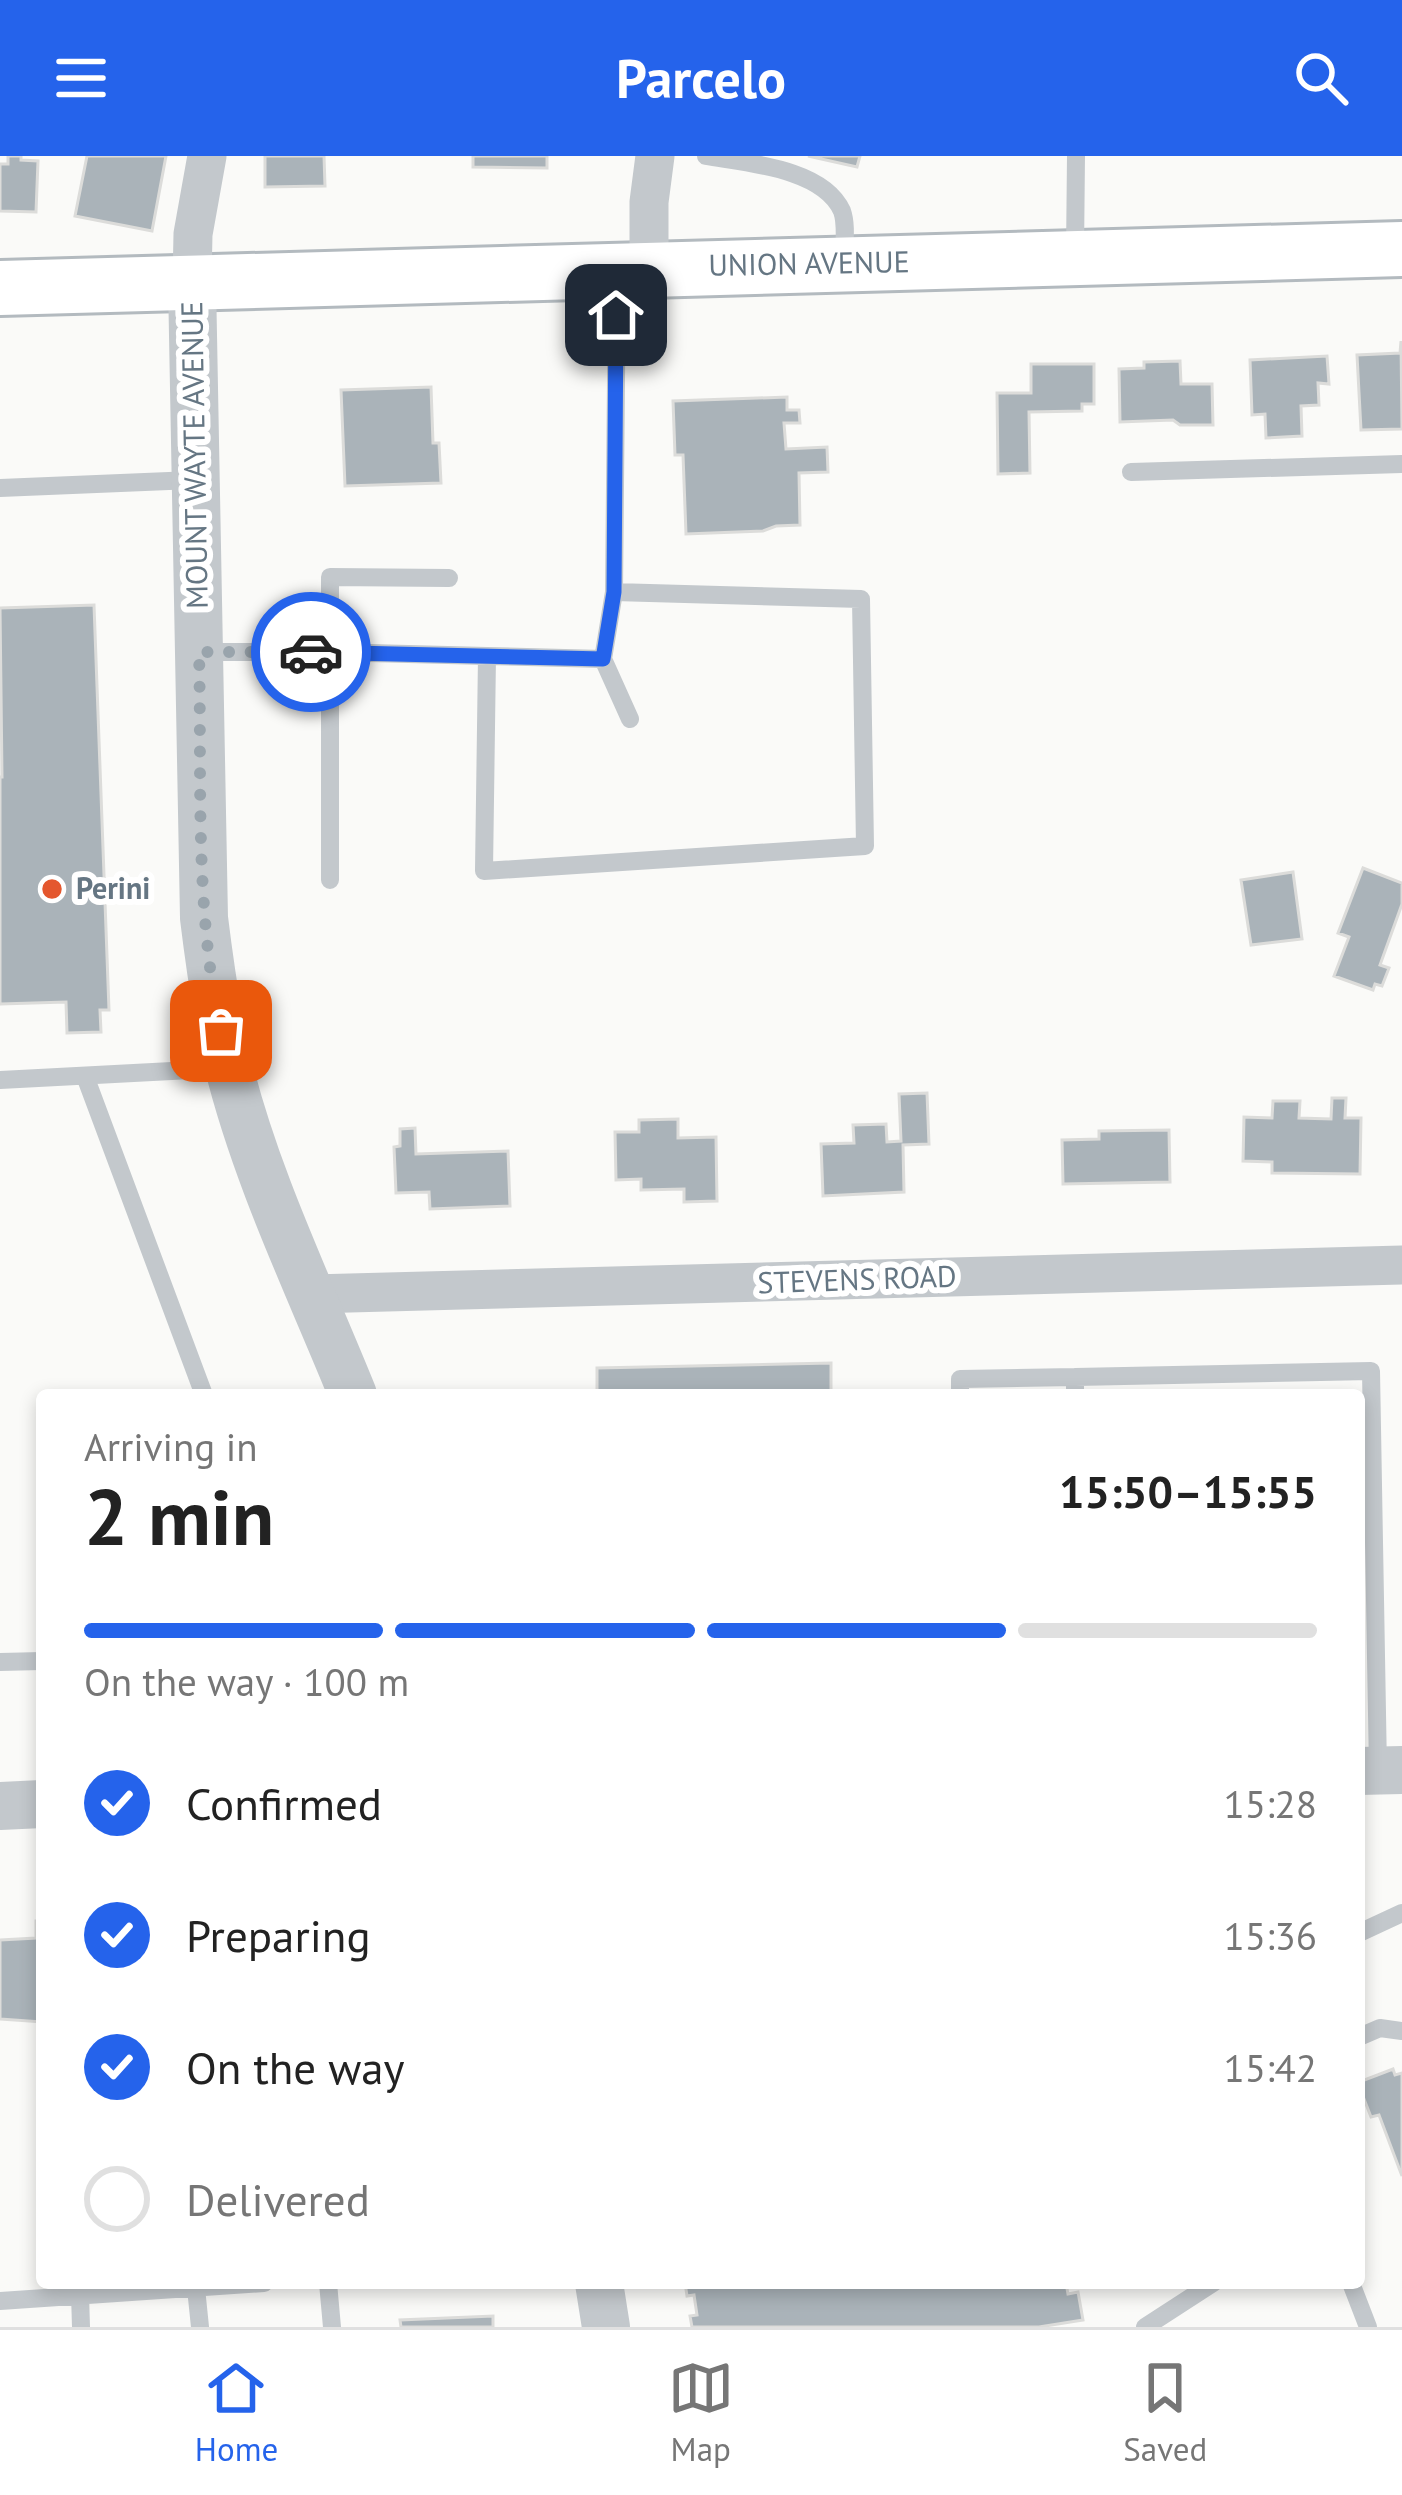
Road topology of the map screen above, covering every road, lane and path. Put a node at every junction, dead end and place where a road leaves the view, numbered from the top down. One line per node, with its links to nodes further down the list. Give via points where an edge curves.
1 (207, 156): 9 (street)
2 (655, 156): 8 (street)
3 (707, 156): 7 (lane, via 785,170 831,194 844,215)
4 (1076, 156): 6 (lane)
5 (1402, 249): 6 (main road, UNION AVENUE)
6 (1075, 258): 7 (main road, UNION AVENUE)
7 (844, 263): 8 (main road, UNION AVENUE)
8 (633, 269): 9 (main road, UNION AVENUE); 16 (lane)
9 (192, 282): 10 (main road, UNION AVENUE); 13 (street, MOUNT WAYTE AVENUE)
10 (0, 288)
11 (1402, 464): 12 (lane)
12 (1131, 472)
13 (196, 480): 14 (lane); 17 (street, MOUNT WAYTE AVENUE)
14 (0, 488)
15 (449, 578): 18 (lane, via 330,577)
16 (614, 592): 19 (lane, via 861,599 865,847 484,871); 20 (lane)
17 (199, 652): 18 (lane); 23 (street, MOUNT WAYTE AVENUE, via 204,918)
18 (330, 652): 19 (lane); 22 (lane)
19 (487, 656): 20 (lane)
20 (603, 659): 21 (lane)
21 (630, 719)
22 (331, 880)
23 (229, 1068): 24 (lane); 27 (street, MOUNT WAYTE AVENUE)
24 (85, 1076): 25 (lane); 29 (lane)
25 (0, 1080)
26 (1402, 1265): 27 (street, STEVENS ROAD)
27 (312, 1294): 30 (street, MOUNT WAYTE AVENUE)
28 (1075, 1386): 31 (lane, via 960,1379); 34 (lane, via 1371,1371)
29 (202, 1389)
30 (350, 1389)
31 (960, 1389)
32 (36, 1661): 33 (lane)
33 (0, 1662)
34 (1380, 1770)
35 (36, 1804): 36 (street)
36 (0, 1806)
37 (1402, 1913): 38 (lane)
38 (1365, 1930)
39 (1402, 2031): 40 (lane)
40 (1365, 2034)
41 (177, 2289): 47 (lane)
42 (196, 2289): 50 (lane)
43 (329, 2289): 51 (lane)
44 (600, 2289): 52 (street)
45 (1204, 2289): 53 (lane)
46 (1353, 2289): 54 (lane)
47 (80, 2294): 48 (lane); 49 (lane)
48 (0, 2301)
49 (81, 2327)
50 (200, 2327)
51 (332, 2327)
52 (606, 2327)
53 (1145, 2327)
54 (1368, 2327)

